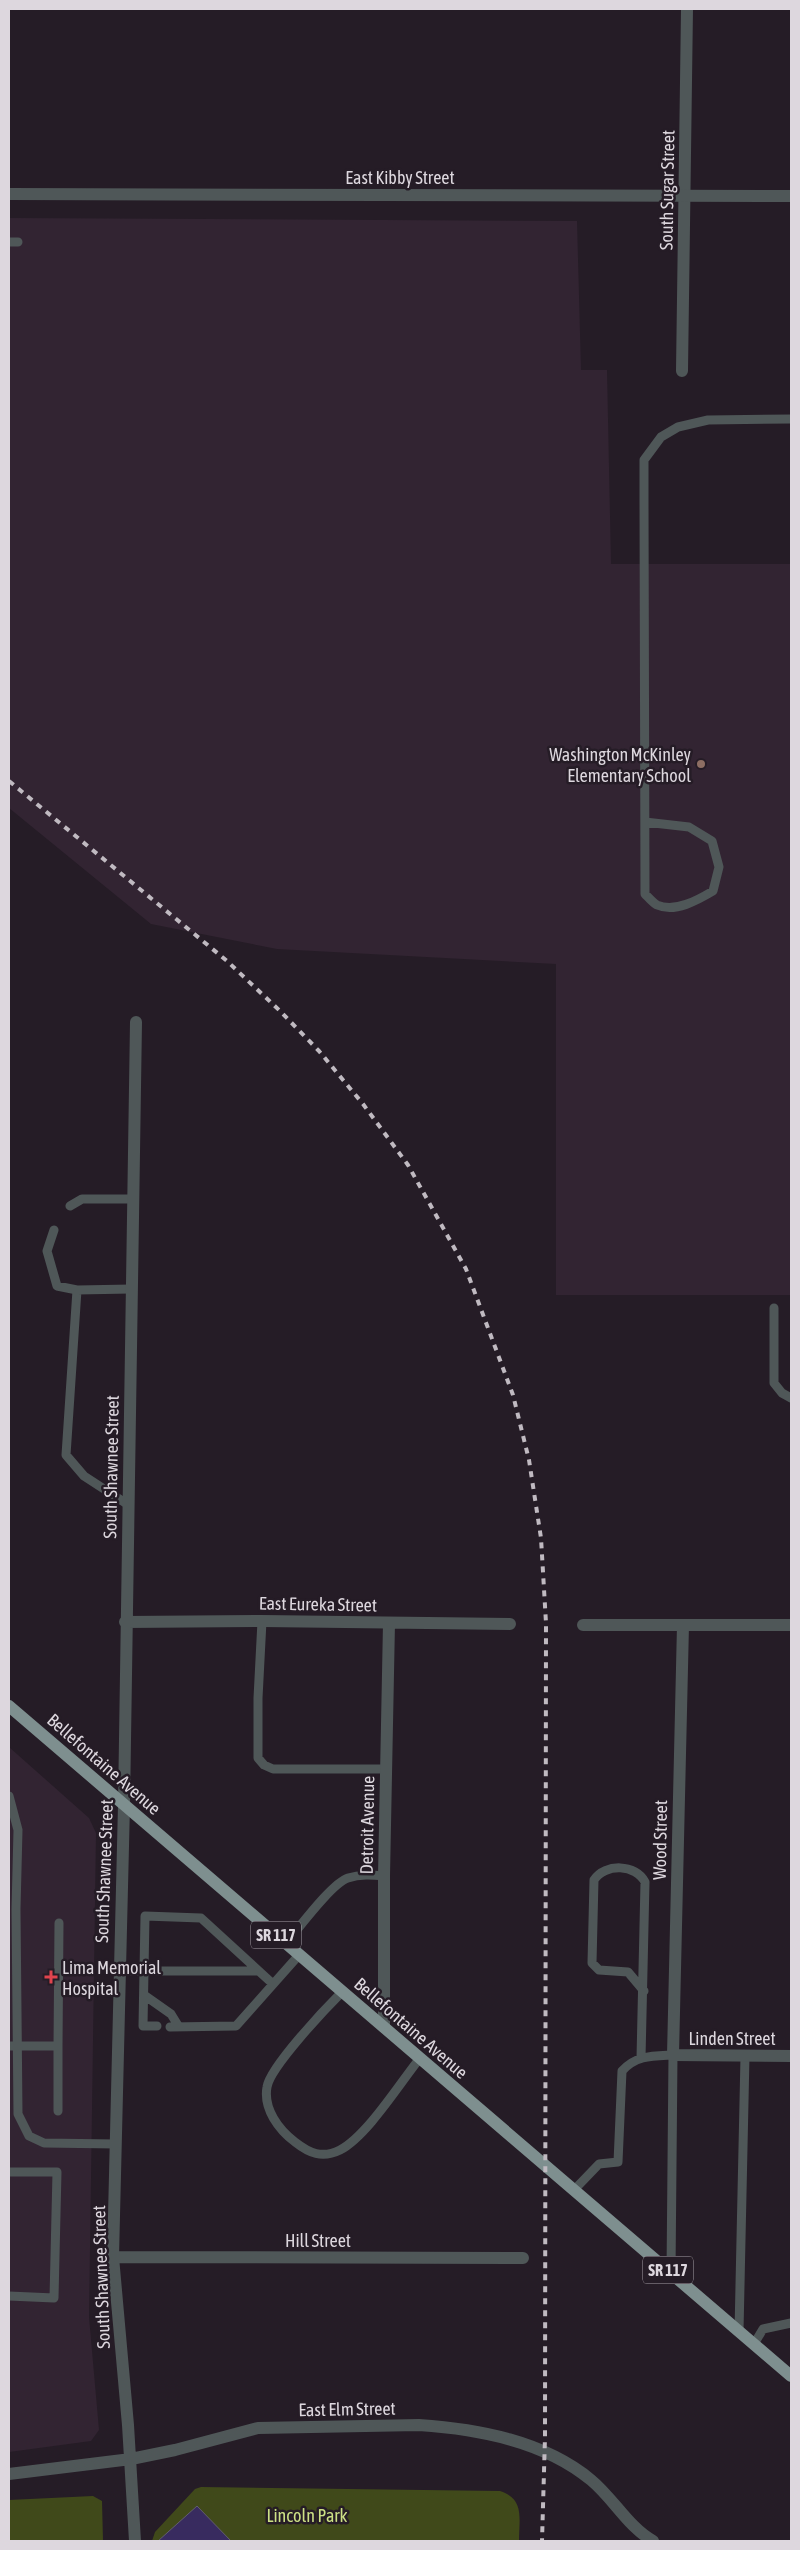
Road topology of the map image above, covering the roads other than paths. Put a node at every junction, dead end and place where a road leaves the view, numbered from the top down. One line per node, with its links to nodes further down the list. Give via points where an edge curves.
1 (687, 9): 3 (street, South Sugar Street)
2 (9, 194): 3 (street, East Kibby Street)
3 (685, 194): 4 (street, East Kibby Street); 5 (street, South Sugar Street)
4 (791, 196)
5 (682, 371)
6 (791, 419): 7 (lane, via 708,420 678,427 661,437 644,460)
7 (645, 822): 7 (lane, via 645,894 657,905 674,907 696,901 713,890 719,867 712,841 689,827)
8 (136, 1022): 9 (street, South Shawnee Street)
9 (133, 1199): 10 (lane, via 82,1199); 12 (street, South Shawnee Street)
10 (70, 1206)
11 (54, 1230): 13 (lane, via 47,1250 57,1286)
12 (131, 1289): 13 (lane); 16 (street, South Shawnee Street)
13 (77, 1290): 16 (lane, via 66,1455 84,1476)
14 (774, 1308): 15 (lane, via 774,1383)
15 (791, 1398)
16 (127, 1504): 18 (street, South Shawnee Street)
17 (262, 1621): 18 (street, East Eureka Street); 19 (street, East Eureka Street); 25 (lane, via 258,1758 264,1766 273,1769)
18 (125, 1622): 27 (street, South Shawnee Street)
19 (389, 1623): 20 (street, East Eureka Street); 25 (street, Detroit Avenue)
20 (510, 1624)
21 (683, 1625): 22 (street); 23 (street); 45 (street, Wood Street)
22 (791, 1625)
23 (583, 1626)
24 (9, 1706): 27 (main road, Bellefontaine Avenue / SR 117)
25 (386, 1768): 28 (street, Detroit Avenue)
26 (9, 1796): 29 (lane, via 18,1830)
27 (124, 1805): 32 (main road, Bellefontaine Avenue / SR 117); 34 (street, South Shawnee Street)
28 (384, 1876): 32 (lane, via 357,1876 336,1885); 42 (street, Detroit Avenue)
29 (12, 1893): 30 (lane)
30 (12, 1909): 43 (lane)
31 (59, 1923): 44 (lane)
32 (286, 1943): 33 (main road, Bellefontaine Avenue / SR 117)
33 (299, 1954): 37 (lane); 39 (main road, Bellefontaine Avenue / SR 117)
34 (119, 1971): 35 (lane); 51 (street, South Shawnee Street)
35 (144, 1971): 36 (lane); 36 (lane, via 145,1916 201,1918); 40 (lane)
36 (257, 1972): 37 (lane)
37 (273, 1984): 40 (lane, via 236,2026 174,2027 171,2014)
38 (644, 1991): 38 (lane, via 645,1882 641,1874 632,1870 607,1868 594,1880 592,1963 599,1970 628,1972); 49 (lane)
39 (342, 1992): 42 (main road, Bellefontaine Avenue / SR 117); 48 (lane, via 312,2024 267,2085 268,2108 286,2136 309,2153 319,2155 338,2151 366,2126)
40 (144, 1995): 41 (lane, via 143,2026)
41 (157, 2026)
42 (384, 2027): 48 (main road, Bellefontaine Avenue / SR 117)
43 (13, 2046): 44 (lane); 51 (lane, via 18,2114 29,2136 44,2143)
44 (58, 2046): 50 (lane)
45 (673, 2055): 46 (street, Linden Street); 49 (lane); 56 (lane)
46 (745, 2056): 47 (street, Linden Street); 59 (lane)
47 (791, 2056)
48 (420, 2058): 53 (main road, Bellefontaine Avenue / SR 117)
49 (640, 2058): 53 (lane, via 630,2062 622,2071 618,2162 599,2164)
50 (58, 2111)
51 (116, 2144): 54 (street, South Shawnee Street)
52 (9, 2172): 57 (lane, via 57,2172 54,2298)
53 (574, 2190): 56 (main road, Bellefontaine Avenue / SR 117)
54 (114, 2257): 55 (street, Hill Street); 62 (street, South Shawnee Street)
55 (523, 2258)
56 (671, 2273): 59 (main road, Bellefontaine Avenue / SR 117)
57 (9, 2296)
58 (791, 2323): 60 (lane, via 763,2329)
59 (739, 2331): 60 (main road, Bellefontaine Avenue / SR 117)
60 (754, 2344): 61 (main road, Bellefontaine Avenue / SR 117)
61 (791, 2376)
62 (131, 2459): 63 (street, East Elm Street); 64 (street, South Shawnee Street); 65 (street, East Elm Street, via 239,2432 282,2427 419,2425 482,2432 518,2442 590,2479)
63 (9, 2474)
64 (135, 2541)
65 (653, 2541)

